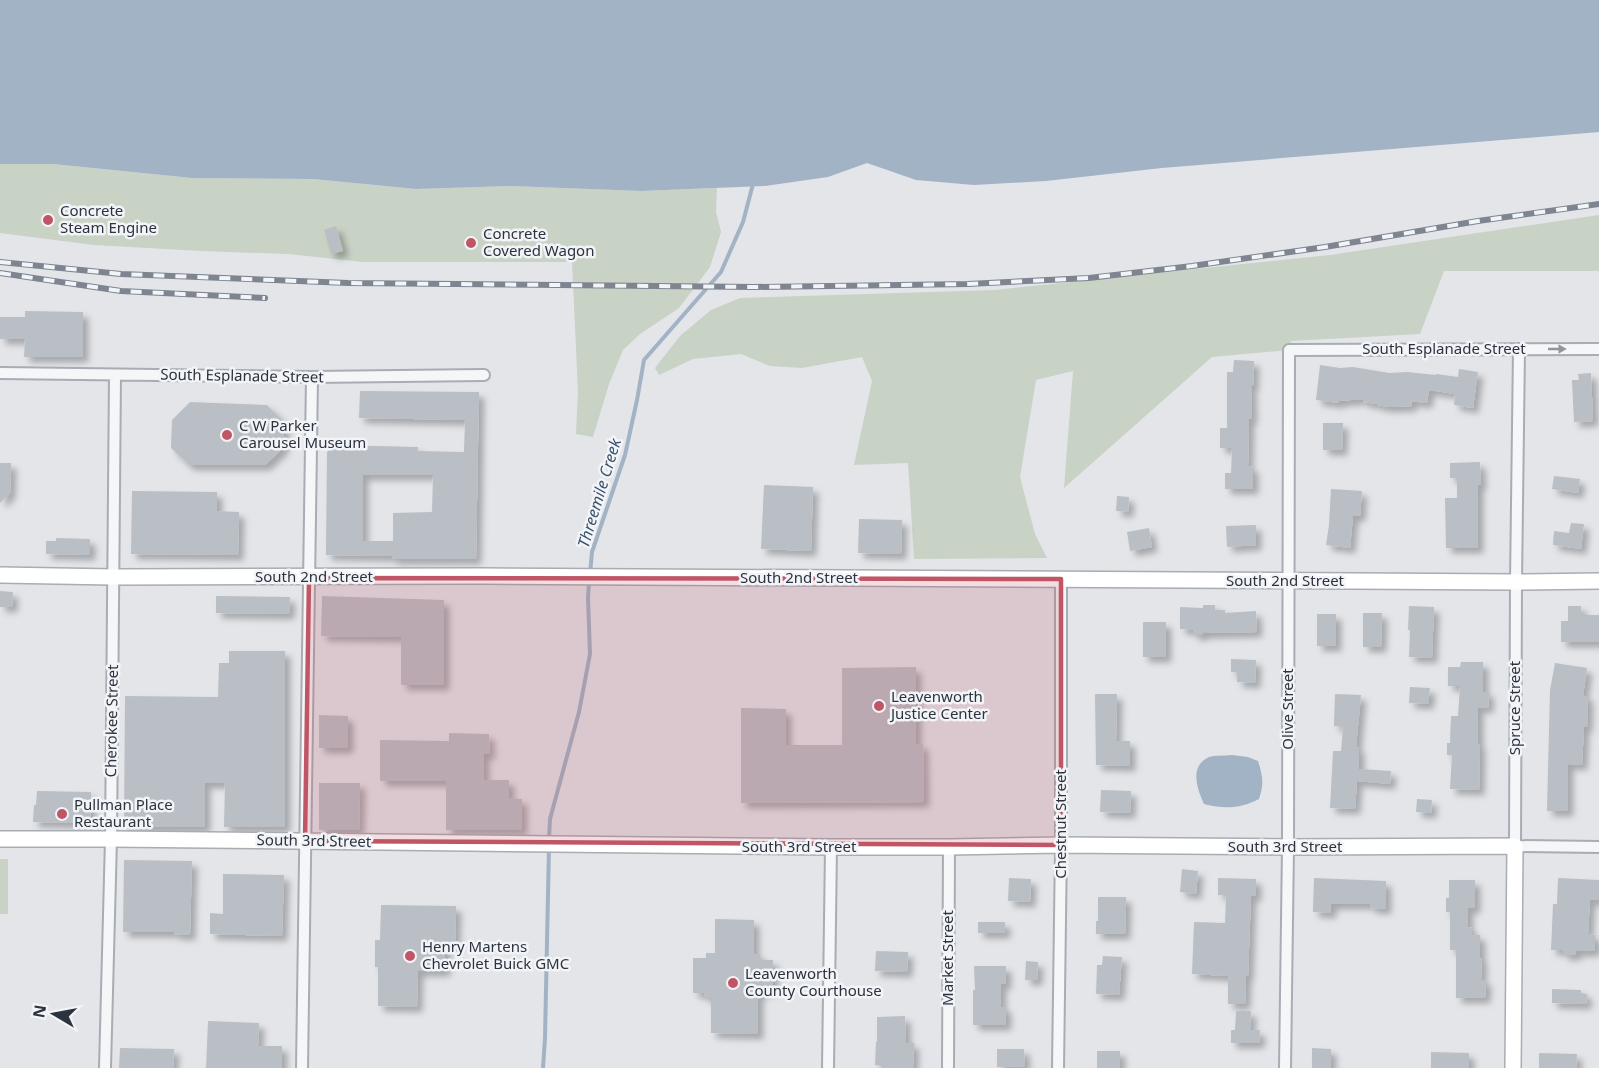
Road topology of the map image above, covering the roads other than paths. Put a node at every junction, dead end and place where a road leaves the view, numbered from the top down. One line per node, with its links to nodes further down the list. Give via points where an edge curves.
1 (1519, 349): 2 (street, South Esplanade Street, one-way to 2); 3 (street, South Esplanade Street); 14 (street, Spruce Street)
2 (1599, 349)
3 (1289, 350): 12 (street, Olive Street)
4 (0, 373): 5 (street, South Esplanade Street)
5 (115, 375): 7 (street, South Esplanade Street); 9 (street, Cherokee Street)
6 (484, 375): 7 (street, South Esplanade Street)
7 (312, 377): 10 (street)
8 (0, 575): 9 (street, South 2nd Street)
9 (114, 577): 10 (street, South 2nd Street); 16 (street, Cherokee Street)
10 (309, 578): 11 (street, South 2nd Street); 17 (street)
11 (1061, 579): 12 (street, South 2nd Street); 18 (street, Chestnut Street)
12 (1287, 580): 14 (street, South 2nd Street); 22 (street, Olive Street)
13 (1599, 581): 14 (street, South 2nd Street)
14 (1516, 582): 19 (street, Spruce Street)
15 (0, 839): 16 (street, South 3rd Street)
16 (111, 839): 17 (street, South 3rd Street); 24 (street, Cherokee Street)
17 (305, 841): 20 (street, South 3rd Street); 25 (street)
18 (1061, 845): 21 (street, South 3rd Street); 22 (street, South 3rd Street); 28 (street, Chestnut Street)
19 (1515, 846): 22 (street, South 3rd Street); 23 (street, South 3rd Street); 30 (street, Spruce Street)
20 (831, 847): 21 (street, South 3rd Street); 26 (street)
21 (949, 847): 27 (street, Market Street)
22 (1288, 847): 29 (street, Olive Street)
23 (1599, 847)
24 (105, 1068)
25 (302, 1068)
26 (828, 1068)
27 (948, 1068)
28 (1058, 1068)
29 (1285, 1068)
30 (1513, 1068)

